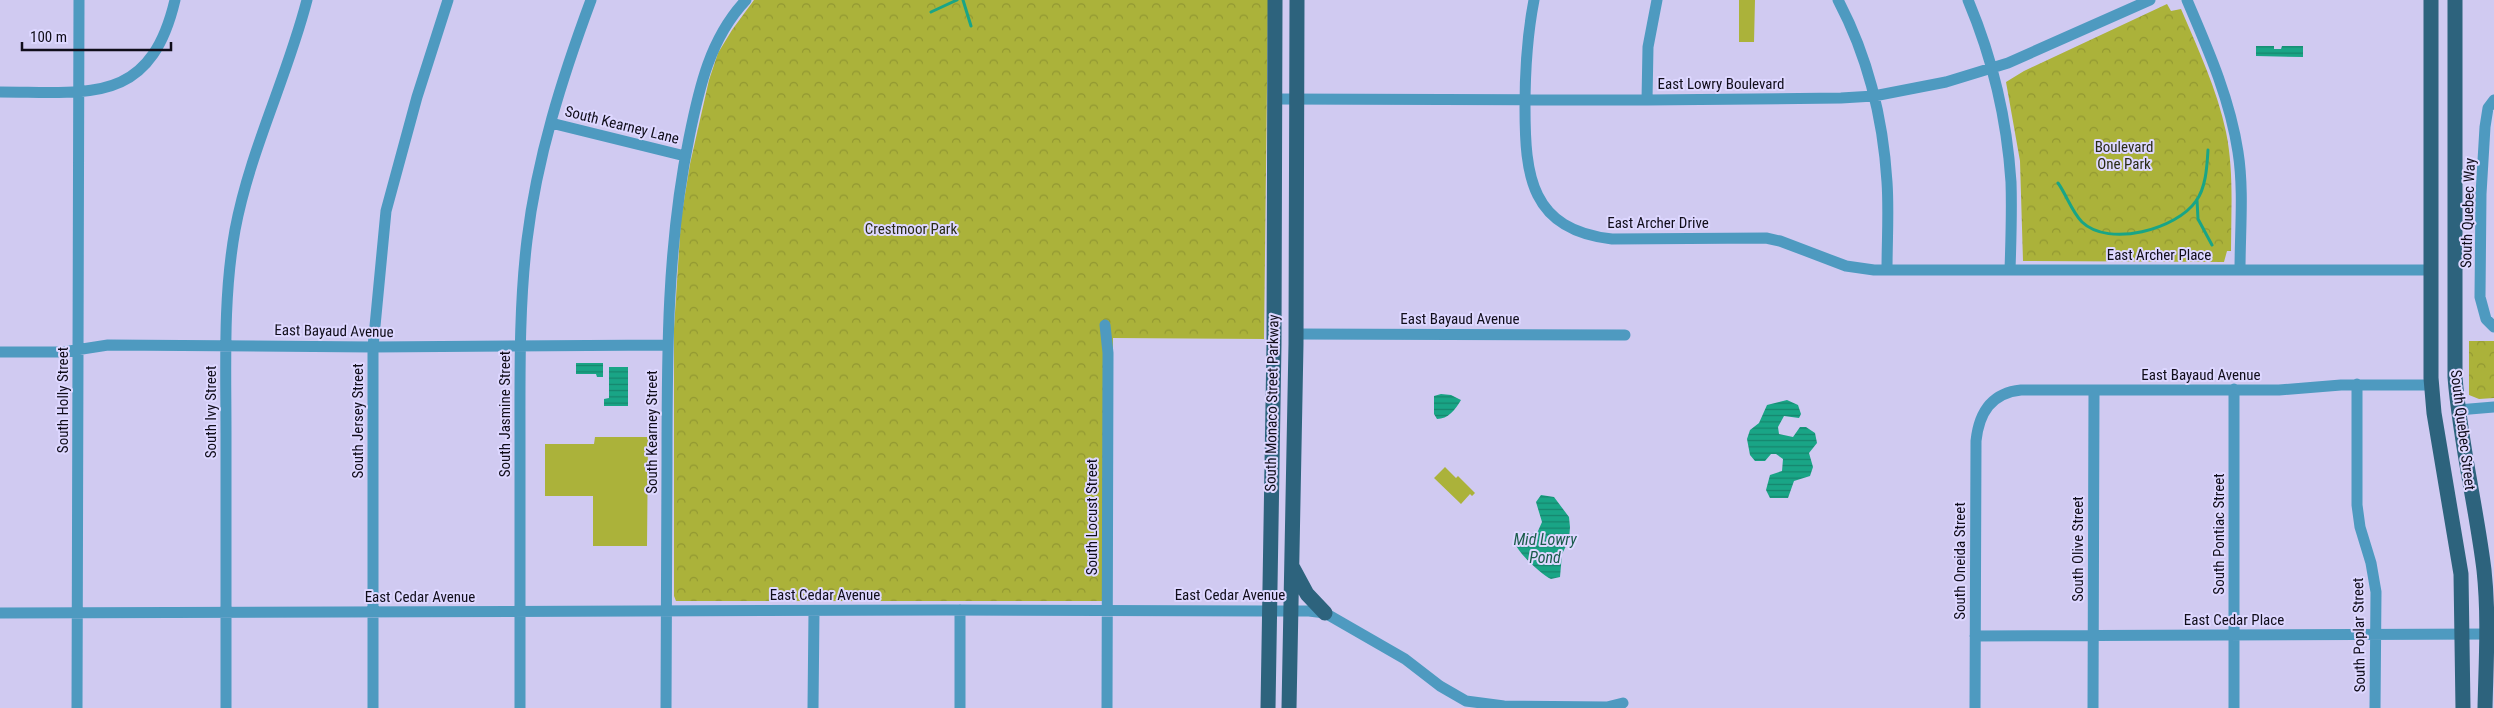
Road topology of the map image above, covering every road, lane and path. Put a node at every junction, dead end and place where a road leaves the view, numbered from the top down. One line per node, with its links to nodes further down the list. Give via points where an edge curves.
1 (79, 0): 19 (street, South Holly Street)
2 (175, 0): 19 (street, via 158,48 141,70 117,85)
3 (307, 0): 38 (street, South Ivy Street, via 293,49 247,175 235,230)
4 (448, 0): 41 (street, South Jersey Street, via 386,211)
5 (591, 0): 26 (street, South Jasmine Street)
6 (746, 0): 27 (street, South Kearney Street, via 725,26 712,51)
7 (1276, 0): 21 (main road, South Monaco Street Parkway)
8 (1297, 0): 23 (main road, South Monaco Street Parkway)
9 (1534, 0): 22 (street, East Archer Drive, via 1526,46)
10 (1657, 0): 24 (street, via 1648,47)
11 (1838, 0): 20 (street, via 1859,44)
12 (1968, 0): 17 (street)
13 (2150, 0): 17 (street, East Lowry Boulevard, via 2035,53)
14 (2187, 0): 31 (street, via 2218,76 2235,132 2240,176)
15 (2431, 0): 32 (main road, South Quebec Street)
16 (2455, 0): 49 (main road, South Quebec Street, via 2455,363)
17 (1992, 69): 20 (street, East Lowry Boulevard); 30 (street, via 2009,163)
18 (0, 92): 19 (street)
19 (79, 92): 42 (street, South Holly Street)
20 (1874, 96): 24 (street, East Lowry Boulevard); 29 (street, via 1886,171)
21 (1275, 98): 23 (street, East Lowry Boulevard); 28 (main road, South Monaco Street Parkway)
22 (1525, 98): 23 (street, East Lowry Boulevard); 24 (street, East Lowry Boulevard); 29 (street, East Archer Drive, via 1525,148 1531,182 1541,201 1556,218 1573,230 1592,237 1612,239 1774,239 1846,266)
23 (1297, 99): 35 (main road, South Monaco Street Parkway)
24 (1647, 100)
25 (2494, 100): 34 (street, South Quebec Way, via 2486,116 2480,219 2481,307)
26 (551, 123): 27 (street, South Kearney Lane); 40 (street, South Jasmine Street, via 538,172 527,239)
27 (685, 156): 39 (street, South Kearney Street, via 674,235)
28 (1275, 251): 35 (main road, via 1283,283 1284,318); 37 (main road, South Monaco Street Parkway)
29 (1888, 270): 30 (street, East Archer Place)
30 (2010, 270): 31 (street, East Archer Place)
31 (2240, 270): 32 (street, East Archer Place)
32 (2431, 270): 45 (main road, South Quebec Street)
33 (1106, 325): 54 (street, South Locust Street)
34 (2493, 327)
35 (1296, 334): 36 (street, East Bayaud Avenue); 50 (main road, South Monaco Street Parkway)
36 (1625, 334)
37 (1274, 344): 50 (main road, via 1283,348 1286,357 1286,390); 55 (main road, South Monaco Street Parkway)
38 (226, 345): 41 (street, East Bayaud Avenue); 42 (street, East Bayaud Avenue, via 108,345); 60 (street, South Ivy Street)
39 (668, 345): 40 (street, East Bayaud Avenue); 58 (street, South Kearney Street)
40 (520, 346): 41 (street, East Bayaud Avenue); 57 (street, South Jasmine Street)
41 (373, 347): 61 (street, South Jersey Street)
42 (78, 349): 43 (street, East Bayaud Avenue); 63 (street, South Holly Street)
43 (0, 352)
44 (2357, 384): 45 (street, East Bayaud Avenue); 46 (street, East Bayaud Avenue); 66 (street, South Poplar Street, via 2357,505 2375,582)
45 (2432, 385): 67 (main road, South Quebec Street, via 2461,574)
46 (2234, 389): 47 (street, East Bayaud Avenue); 65 (street, South Pontiac Street)
47 (2094, 390): 51 (street, East Bayaud Avenue, via 2006,392 1992,401); 69 (street, South Olive Street)
48 (2494, 407): 49 (street)
49 (2458, 410): 68 (main road, South Quebec Street, via 2484,572)
50 (1295, 416): 52 (main road, South Monaco Street Parkway)
51 (1982, 416): 70 (street, South Oneida Street, via 1976,441)
52 (1292, 565): 56 (main road, South Monaco Street Parkway); 64 (main road, via 1308,594)
53 (960, 610): 54 (street, East Cedar Avenue); 59 (street, East Cedar Avenue); 78 (street)
54 (1108, 610): 55 (street, East Cedar Avenue); 79 (street, South Locust Street)
55 (1269, 610): 56 (street, East Cedar Avenue); 80 (main road, South Monaco Street Parkway)
56 (1291, 610): 64 (street, East Cedar Avenue); 81 (main road, South Monaco Street Parkway)
57 (520, 611): 58 (street, East Cedar Avenue); 61 (street, East Cedar Avenue); 75 (street, South Jasmine Street)
58 (666, 611): 59 (street, East Cedar Avenue); 76 (street, South Kearney Street)
59 (814, 611): 77 (street)
60 (226, 612): 61 (street, East Cedar Avenue); 63 (street, East Cedar Avenue); 73 (street, South Ivy Street)
61 (373, 612): 74 (street, South Jersey Street)
62 (0, 613): 63 (street, East Cedar Avenue)
63 (78, 613): 72 (street, South Holly Street)
64 (1325, 613): 71 (street, East Cedar Avenue, via 1405,659 1466,701 1496,705 1607,707)
65 (2235, 634): 66 (street, East Cedar Place); 69 (street, East Cedar Place); 84 (street, South Pontiac Street)
66 (2376, 634): 67 (street, East Cedar Place); 85 (street, South Poplar Street)
67 (2463, 634): 68 (street, East Cedar Place); 86 (main road, South Quebec Street)
68 (2490, 634): 87 (main road, South Quebec Street)
69 (2093, 635): 70 (street, East Cedar Place); 83 (street, South Olive Street)
70 (1975, 636): 82 (street, South Oneida Street)
71 (1623, 703)
72 (77, 708)
73 (226, 708)
74 (373, 708)
75 (520, 708)
76 (666, 708)
77 (813, 708)
78 (960, 708)
79 (1108, 708)
80 (1268, 708)
81 (1289, 708)
82 (1975, 708)
83 (2093, 708)
84 (2234, 708)
85 (2375, 708)
86 (2463, 708)
87 (2486, 708)

